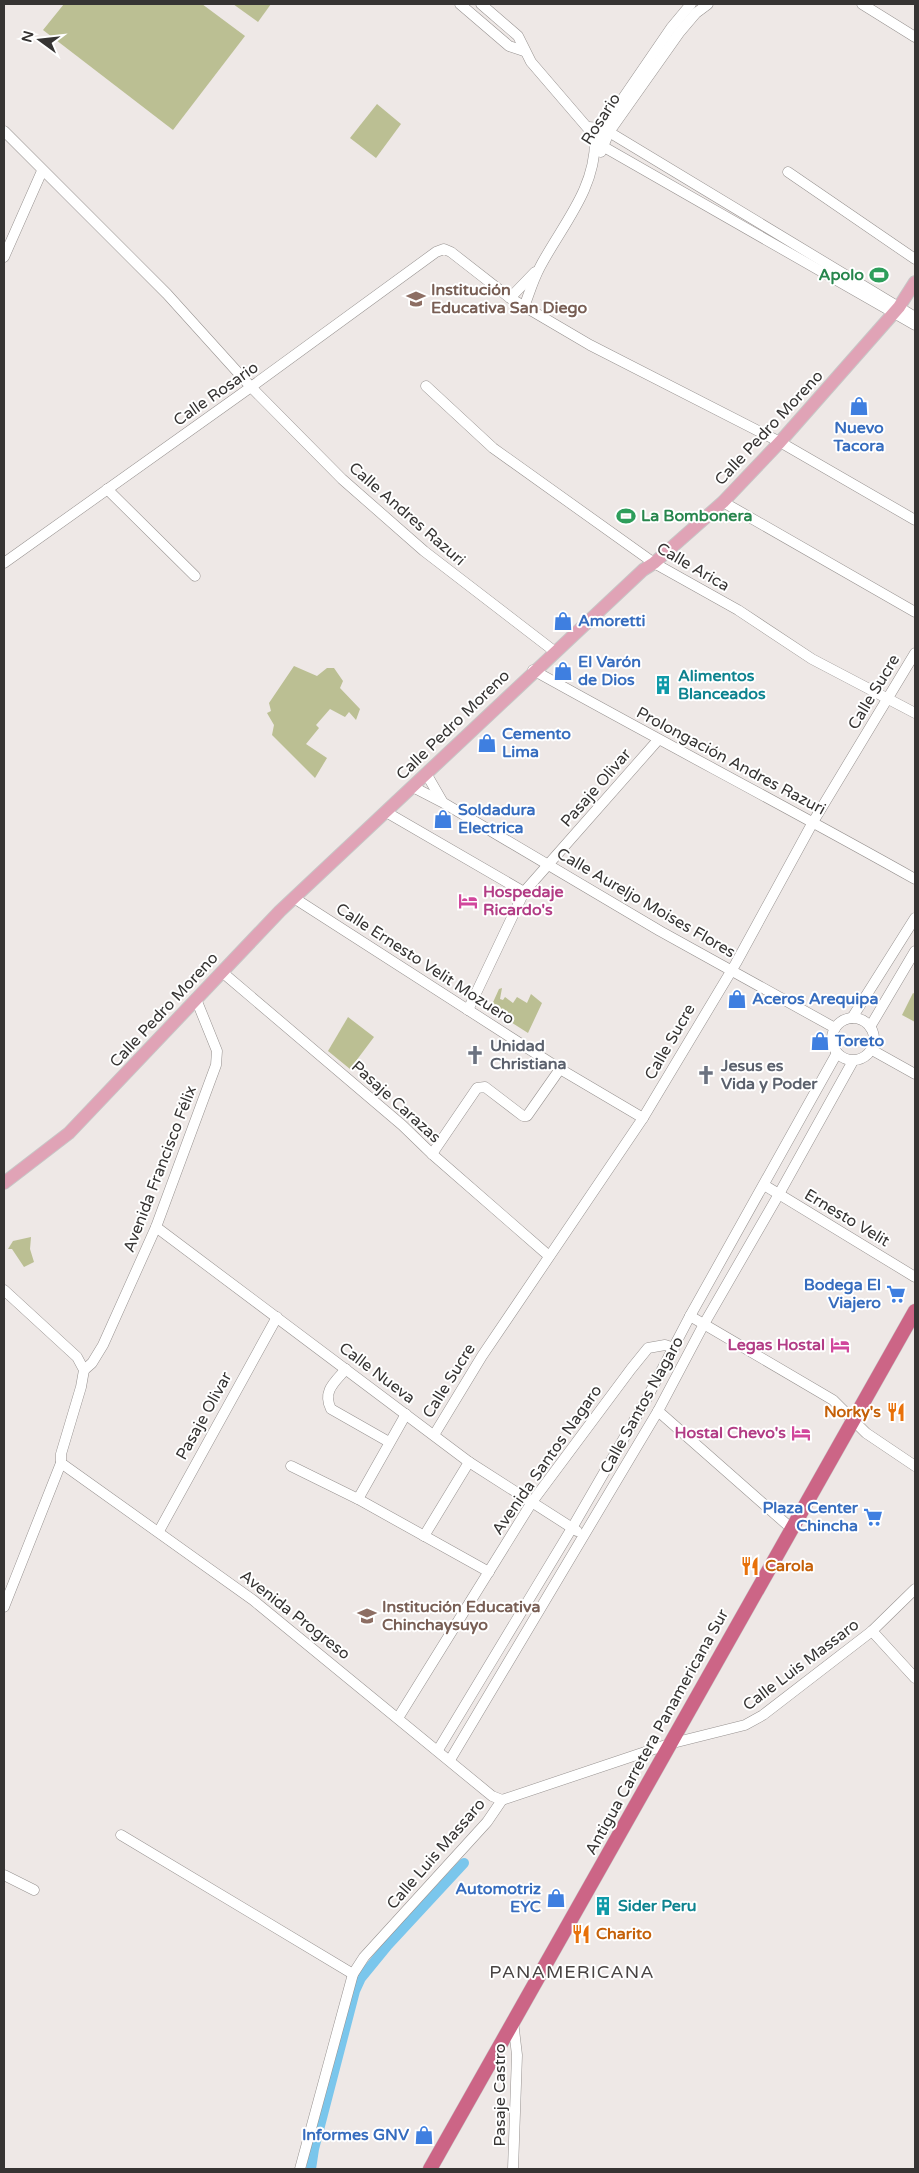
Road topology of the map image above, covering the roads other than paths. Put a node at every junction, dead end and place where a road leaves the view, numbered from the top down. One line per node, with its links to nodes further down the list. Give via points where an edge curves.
1 (460, 4): 7 (street, via 509,46)
2 (481, 4): 7 (street, via 518,36)
3 (691, 4): 9 (street, Rosario)
4 (708, 4): 9 (street, Rosario, via 679,33)
5 (862, 4): 6 (street)
6 (915, 37)
7 (524, 51): 8 (street)
8 (588, 127): 9 (street); 11 (street)
9 (605, 130): 11 (street, Rosario); 12 (street, Rosario); 22 (street)
10 (4, 131): 14 (street, Calle Andres Razuri)
11 (595, 139): 12 (street); 13 (street, Rosario)
12 (604, 148): 13 (street, Rosario); 22 (street)
13 (595, 158): 18 (street, via 585,188)
14 (42, 171): 16 (street); 26 (street, Calle Andres Razuri, via 167,294)
15 (788, 172): 17 (street)
16 (4, 257)
17 (915, 259)
18 (539, 268): 20 (street); 21 (street)
19 (915, 282): 22 (main road, Calle Pedro Moreno)
20 (510, 298): 21 (street); 26 (street, Calle Rosario, via 444,250 436,252)
21 (524, 307): 27 (street)
22 (896, 310): 23 (street); 24 (street); 27 (main road, Calle Pedro Moreno)
23 (915, 317)
24 (915, 324)
25 (426, 386): 32 (street, Calle Arica, via 493,448)
26 (251, 387): 28 (street, Calle Rosario); 35 (street, Calle Andres Razuri, via 342,478 424,552)
27 (780, 442): 29 (main road, Calle Pedro Moreno); 30 (street)
28 (108, 489): 31 (street, Calle Rosario); 33 (street)
29 (723, 502): 32 (main road, Calle Pedro Moreno); 34 (street)
30 (915, 520)
31 (6, 556)
32 (654, 563): 35 (main road, Calle Pedro Moreno); 38 (street, Calle Arica)
33 (195, 576)
34 (915, 612)
35 (554, 651): 37 (main road, Calle Pedro Moreno)
36 (915, 653): 38 (street, Calle Sucre)
37 (533, 670): 40 (street, Prolongación Andres Razuri); 41 (main road, Calle Pedro Moreno)
38 (886, 700): 39 (street, Calle Arica); 45 (street, Calle Sucre)
39 (915, 713)
40 (658, 740): 45 (street, Prolongación Andres Razuri); 46 (street, Pasaje Olivar)
41 (427, 775): 42 (main road, Calle Pedro Moreno); 43 (street)
42 (413, 787): 43 (street, Calle Aureljo Moises Flores); 44 (main road, Calle Pedro Moreno)
43 (442, 802): 46 (street, Calle Aureljo Moises Flores)
44 (386, 812): 48 (street); 49 (main road, Calle Pedro Moreno)
45 (813, 822): 47 (street, Prolongación Andres Razuri); 52 (street, Calle Sucre)
46 (547, 865): 48 (street, Pasaje Olivar); 52 (street, Calle Aureljo Moises Flores)
47 (915, 879)
48 (524, 892): 55 (street, Pasaje Olivar)
49 (294, 898): 53 (main road, Calle Pedro Moreno); 55 (street, Calle Ernesto Velit Mozuero)
50 (915, 918): 56 (street)
51 (915, 951): 57 (street)
52 (732, 969): 58 (street, Calle Aureljo Moises Flores); 64 (street, Calle Sucre)
53 (222, 972): 54 (main road, Calle Pedro Moreno); 65 (street, Pasaje Carazas)
54 (196, 999): 66 (main road, Calle Pedro Moreno, via 70,1133); 69 (street, Avenida Francisco Félix, via 217,1059)
55 (468, 1010): 62 (street, Calle Ernesto Velit Mozuero)
56 (852, 1018): 57 (street); 58 (street)
57 (870, 1027): 59 (street, via 874,1040)
58 (835, 1028): 60 (street, via 832,1043)
59 (872, 1050): 61 (street, via 865,1057); 63 (street)
60 (837, 1054): 61 (street); 67 (street, Calle Santos Nagaro)
61 (853, 1061): 68 (street, Calle Santos Nagaro)
62 (560, 1069): 64 (street, Calle Ernesto Velit Mozuero); 65 (street, via 527,1116 485,1087 477,1088)
63 (915, 1074)
64 (643, 1118): 70 (street, Calle Sucre)
65 (432, 1154): 70 (street, Pasaje Carazas)
66 (4, 1184)
67 (764, 1185): 68 (street, Ernesto Velit); 74 (street, Calle Santos Nagaro)
68 (779, 1194): 71 (street, Ernesto Velit); 76 (street, Calle Santos Nagaro)
69 (156, 1227): 75 (street, Calle Nueva); 79 (street, Avenida Francisco Félix, via 103,1345)
70 (549, 1256): 83 (street, Calle Sucre)
71 (915, 1277)
72 (4, 1290): 79 (street, via 77,1357)
73 (915, 1311): 82 (highway, Antigua Carretera Panamericana Sur)
74 (690, 1316): 76 (street); 77 (street, Calle Santos Nagaro)
75 (277, 1317): 78 (street, Calle Nueva); 93 (street, Pasaje Olivar)
76 (704, 1324): 80 (street, Calle Santos Nagaro); 82 (street, via 832,1400)
77 (674, 1348): 90 (street, Avenida Santos Nagaro, via 665,1345 648,1348); 91 (street, Calle Santos Nagaro)
78 (346, 1369): 81 (street, Calle Nueva); 84 (street, via 329,1388 327,1395 331,1409)
79 (84, 1370): 86 (street, via 60,1454)
80 (658, 1410): 92 (street); 95 (street, Calle Santos Nagaro)
81 (406, 1414): 83 (street, Calle Nueva); 84 (street)
82 (853, 1421): 88 (street); 92 (highway, Antigua Carretera Panamericana Sur)
83 (434, 1435): 85 (street, Calle Nueva)
84 (389, 1442): 89 (street)
85 (469, 1462): 90 (street, Calle Nueva); 94 (street)
86 (61, 1463): 93 (street, Avenida Progreso); 98 (street)
87 (291, 1466): 89 (street)
88 (915, 1466)
89 (358, 1499): 94 (street)
90 (532, 1502): 91 (street, Calle Nueva); 96 (street, Avenida Santos Nagaro)
91 (572, 1528): 95 (street, Calle Nueva); 103 (street, Calle Santos Nagaro)
92 (792, 1529): 102 (highway, Antigua Carretera Panamericana Sur)
93 (159, 1531): 101 (street, Avenida Progreso, via 253,1600)
94 (424, 1536): 96 (street)
95 (585, 1536): 104 (street, Calle Santos Nagaro)
96 (489, 1572): 101 (street, Avenida Santos Nagaro)
97 (915, 1590): 99 (street, Calle Luis Massaro)
98 (4, 1607)
99 (872, 1631): 100 (street); 102 (street, Calle Luis Massaro, via 745,1725)
100 (915, 1678)
101 (398, 1718): 103 (street, Avenida Progreso)
102 (669, 1744): 105 (street, Calle Luis Massaro); 110 (highway, Antigua Carretera Panamericana Sur)
103 (438, 1750): 104 (street, Avenida Progreso)
104 (450, 1760): 105 (street, Avenida Progreso, via 492,1796)
105 (502, 1800): 109 (street, Calle Luis Massaro, via 487,1822 364,1957)
106 (121, 1835): 109 (street)
107 (4, 1875): 108 (street)
108 (34, 1890)
109 (353, 1974): 111 (street, Calle Luis Massaro)
110 (514, 2021): 112 (highway, Antigua Carretera Panamericana Sur); 113 (street, Pasaje Castro, via 517,2055)
111 (300, 2169)
112 (430, 2169)
113 (513, 2169)

